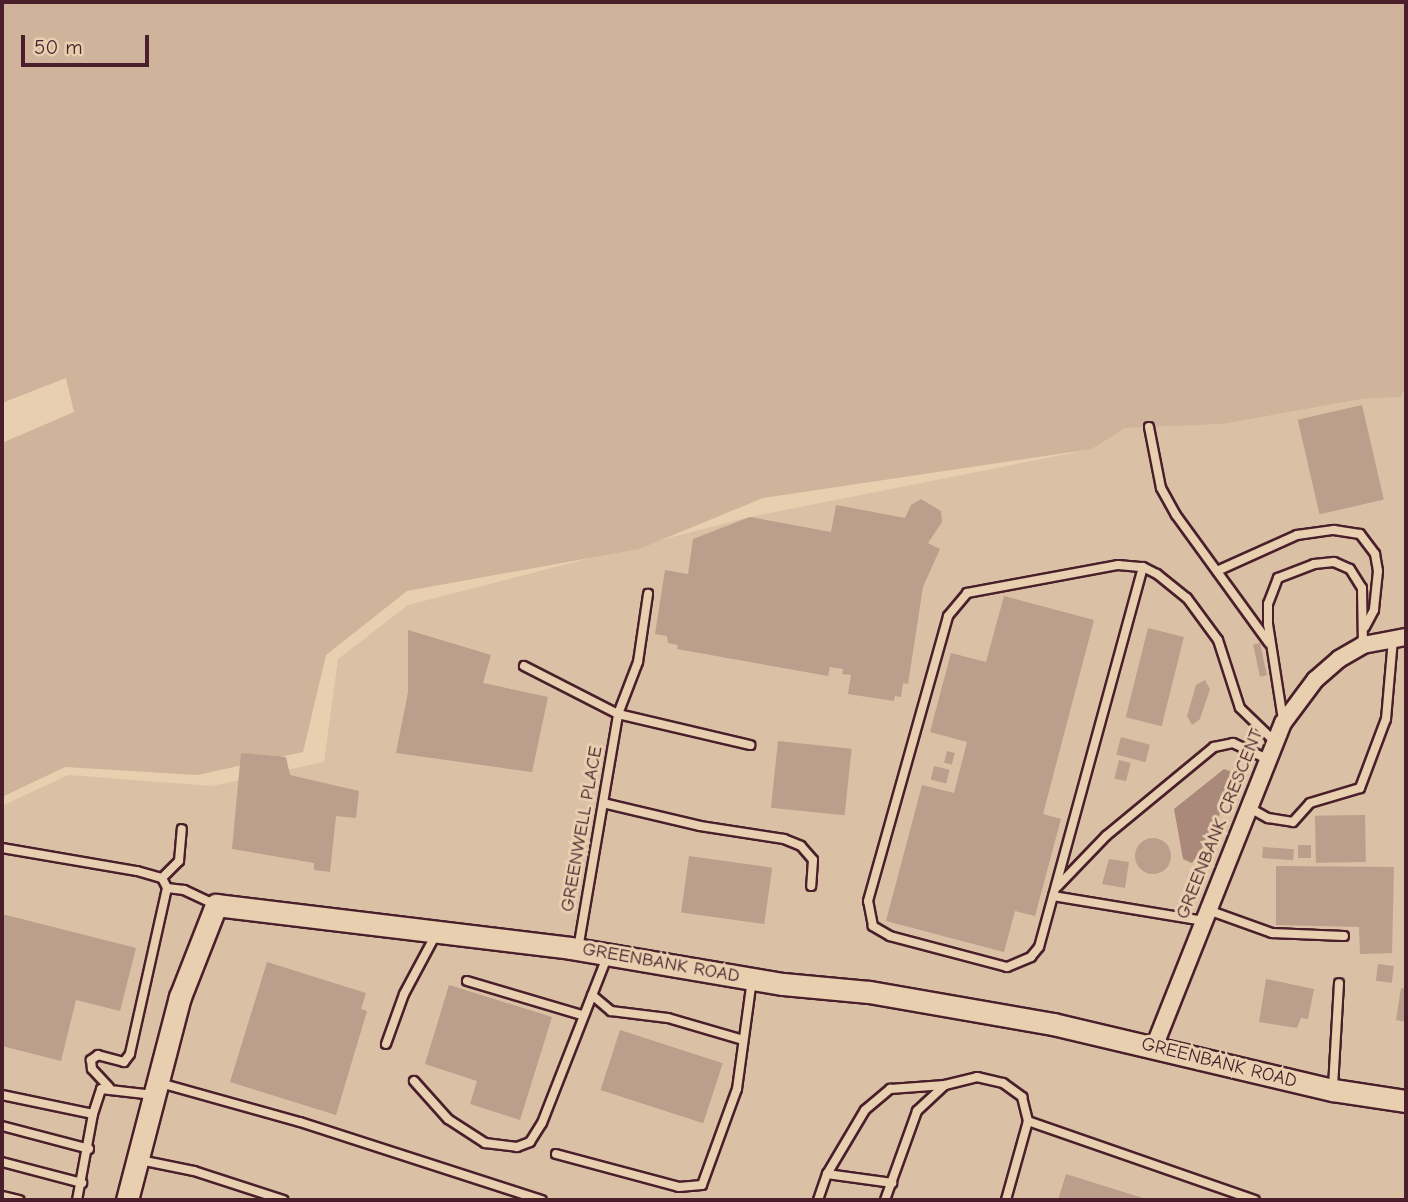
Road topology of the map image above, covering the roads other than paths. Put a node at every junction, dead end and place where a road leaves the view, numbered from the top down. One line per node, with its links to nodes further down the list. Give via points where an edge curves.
1 (1149, 427): 3 (lane, via 1161,488)
2 (1143, 567): 11 (lane, via 1171,583 1198,612 1223,650 1240,708); 21 (lane); 21 (lane, via 1092,568 976,589 952,607 867,901 868,914 878,932 1007,967 1020,965 1039,947)
3 (1217, 570): 5 (lane, via 1297,535 1334,530 1360,534 1375,554 1378,571 1374,610); 7 (lane)
4 (648, 594): 9 (lane, GREENWELL PLACE, via 638,662)
5 (1363, 637): 6 (street, GREENBANK CRESCENT); 7 (lane, via 1364,601 1357,578 1343,564 1314,564 1285,572 1273,589 1268,604); 10 (street, GREENBANK CRESCENT, via 1315,680)
6 (1400, 638): 15 (lane, via 1387,719 1360,788 1310,803 1293,822 1268,818)
7 (1270, 645): 10 (lane)
8 (524, 666): 9 (lane)
9 (618, 714): 12 (lane); 14 (lane, GREENWELL PLACE)
10 (1283, 723): 11 (street, GREENBANK CRESCENT)
11 (1274, 741): 13 (street, GREENBANK CRESCENT)
12 (750, 746)
13 (1268, 759): 15 (street, GREENBANK CRESCENT); 21 (lane, via 1233,743 1214,747 1106,836)
14 (603, 803): 19 (lane, via 793,842 813,860); 26 (lane, GREENWELL PLACE)
15 (1248, 807): 23 (street, GREENBANK CRESCENT)
16 (182, 829): 18 (lane, via 178,861)
17 (2, 848): 18 (lane)
18 (162, 878): 20 (lane)
19 (810, 886)
20 (167, 888): 22 (lane, via 184,890); 38 (lane, via 131,1054 124,1062 98,1055 91,1060 92,1069)
21 (1054, 893): 23 (lane)
22 (216, 905): 24 (street, GREENBANK ROAD); 39 (street, via 180,997)
23 (1206, 916): 25 (lane, via 1272,933); 35 (street, GREENBANK CRESCENT)
24 (438, 932): 26 (street, GREENBANK ROAD); 34 (lane, via 404,994)
25 (1344, 936)
26 (578, 949): 27 (street, GREENBANK ROAD)
27 (608, 954): 28 (street, GREENBANK ROAD); 31 (lane)
28 (752, 979): 33 (lane); 35 (street, GREENBANK ROAD, via 869,992 1054,1024)
29 (467, 981): 32 (lane)
30 (1339, 983): 40 (lane)
31 (592, 995): 32 (lane); 33 (lane, via 611,1011 668,1018)
32 (582, 1015): 36 (lane, via 542,1123 530,1142 517,1147 485,1143 448,1119)
33 (743, 1040): 47 (lane, via 737,1089 702,1185 678,1187)
34 (386, 1044)
35 (1154, 1047): 40 (street, GREENBANK ROAD)
36 (414, 1081)
37 (945, 1085): 44 (lane, via 977,1077 1003,1083 1022,1097); 50 (lane, via 890,1089 865,1110); 52 (lane, via 917,1111)
38 (109, 1087): 39 (lane); 43 (lane, via 101,1089)
39 (156, 1089): 48 (street); 58 (lane, via 300,1122)
40 (1333, 1090): 42 (street, GREENBANK ROAD)
41 (2, 1095): 43 (lane)
42 (1406, 1101)
43 (93, 1114): 46 (lane)
44 (1028, 1121): 61 (lane); 62 (lane)
45 (2, 1126): 46 (lane)
46 (89, 1149): 51 (lane)
47 (556, 1154)
48 (137, 1159): 56 (street); 57 (lane, via 194,1171)
49 (2, 1162): 51 (lane)
50 (827, 1174): 52 (lane); 59 (lane)
51 (82, 1183): 55 (lane)
52 (891, 1183): 60 (lane)
53 (2, 1196): 54 (lane)
54 (20, 1200)
55 (77, 1200)
56 (127, 1200)
57 (283, 1200)
58 (542, 1200)
59 (818, 1200)
60 (885, 1200)
61 (1006, 1200)
62 (1255, 1200)

